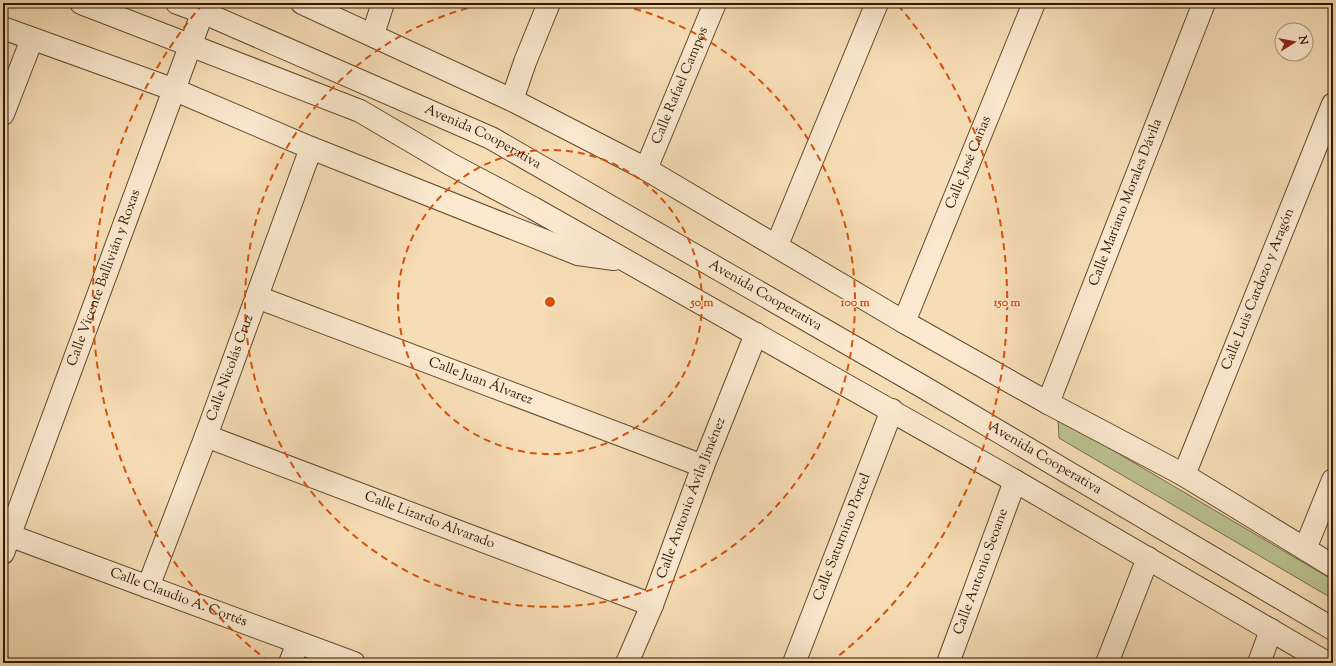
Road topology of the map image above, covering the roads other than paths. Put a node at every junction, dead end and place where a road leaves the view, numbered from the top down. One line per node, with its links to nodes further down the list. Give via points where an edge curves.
1 (81, 3): 14 (street)
2 (177, 3): 10 (street, Avenida Cooperativa)
3 (302, 3): 12 (street)
4 (383, 3): 12 (street)
5 (548, 3): 16 (street)
6 (715, 3): 20 (street, Calle Rafael Campos)
7 (877, 3): 21 (street)
8 (1034, 3): 24 (street, Calle José Cañas)
9 (1204, 3): 26 (street, Calle Mariano Morales Dávila)
10 (204, 8): 14 (street, Calle Vicente Ballivián y Roxas); 39 (street, Avenida Cooperativa, via 491,138 932,392)
11 (3, 28): 13 (street)
12 (372, 34): 16 (street)
13 (32, 39): 15 (street); 18 (street)
14 (192, 45): 15 (street, Calle Vicente Ballivián y Roxas); 22 (street, via 360,111 450,164)
15 (175, 90): 19 (street); 33 (street, Calle Vicente Ballivián y Roxas)
16 (512, 100): 20 (street)
17 (1333, 104): 30 (street, Calle Luis Cardozo y Aragón)
18 (3, 114)
19 (311, 148): 22 (street, via 578,254); 23 (street, Calle Nicolás Cruz)
20 (646, 169): 21 (street)
21 (776, 245): 24 (street)
22 (626, 260): 25 (street)
23 (257, 297): 28 (street, Calle Nicolás Cruz); 29 (street, Calle Juan Álvarez)
24 (904, 322): 26 (street)
25 (756, 334): 27 (street); 29 (street, Calle Antonio Ávila Jiménez)
26 (1048, 403): 30 (street)
27 (892, 410): 32 (street); 45 (street, Calle Saturnino Porcel)
28 (206, 436): 37 (street, Calle Nicolás Cruz); 38 (street, Calle Lizardo Alvarado)
29 (703, 466): 38 (street, Calle Antonio Ávila Jiménez)
30 (1184, 475): 34 (street)
31 (1333, 480): 34 (street)
32 (1015, 481): 35 (street); 46 (street, Calle Antonio Seoane)
33 (5, 541): 37 (street, Calle Claudio A. Cortés)
34 (1305, 549): 36 (street)
35 (1148, 558): 40 (street); 47 (street)
36 (1333, 566)
37 (148, 588): 41 (street, Calle Claudio A. Cortés)
38 (652, 605): 44 (street, Calle Antonio Ávila Jiménez)
39 (1333, 628)
40 (1271, 630): 48 (street); 49 (street)
41 (298, 643): 42 (street); 43 (street, Calle Claudio A. Cortés)
42 (290, 663)
43 (354, 663)
44 (628, 663)
45 (794, 663)
46 (948, 663)
47 (1107, 663)
48 (1259, 663)
49 (1327, 663)

